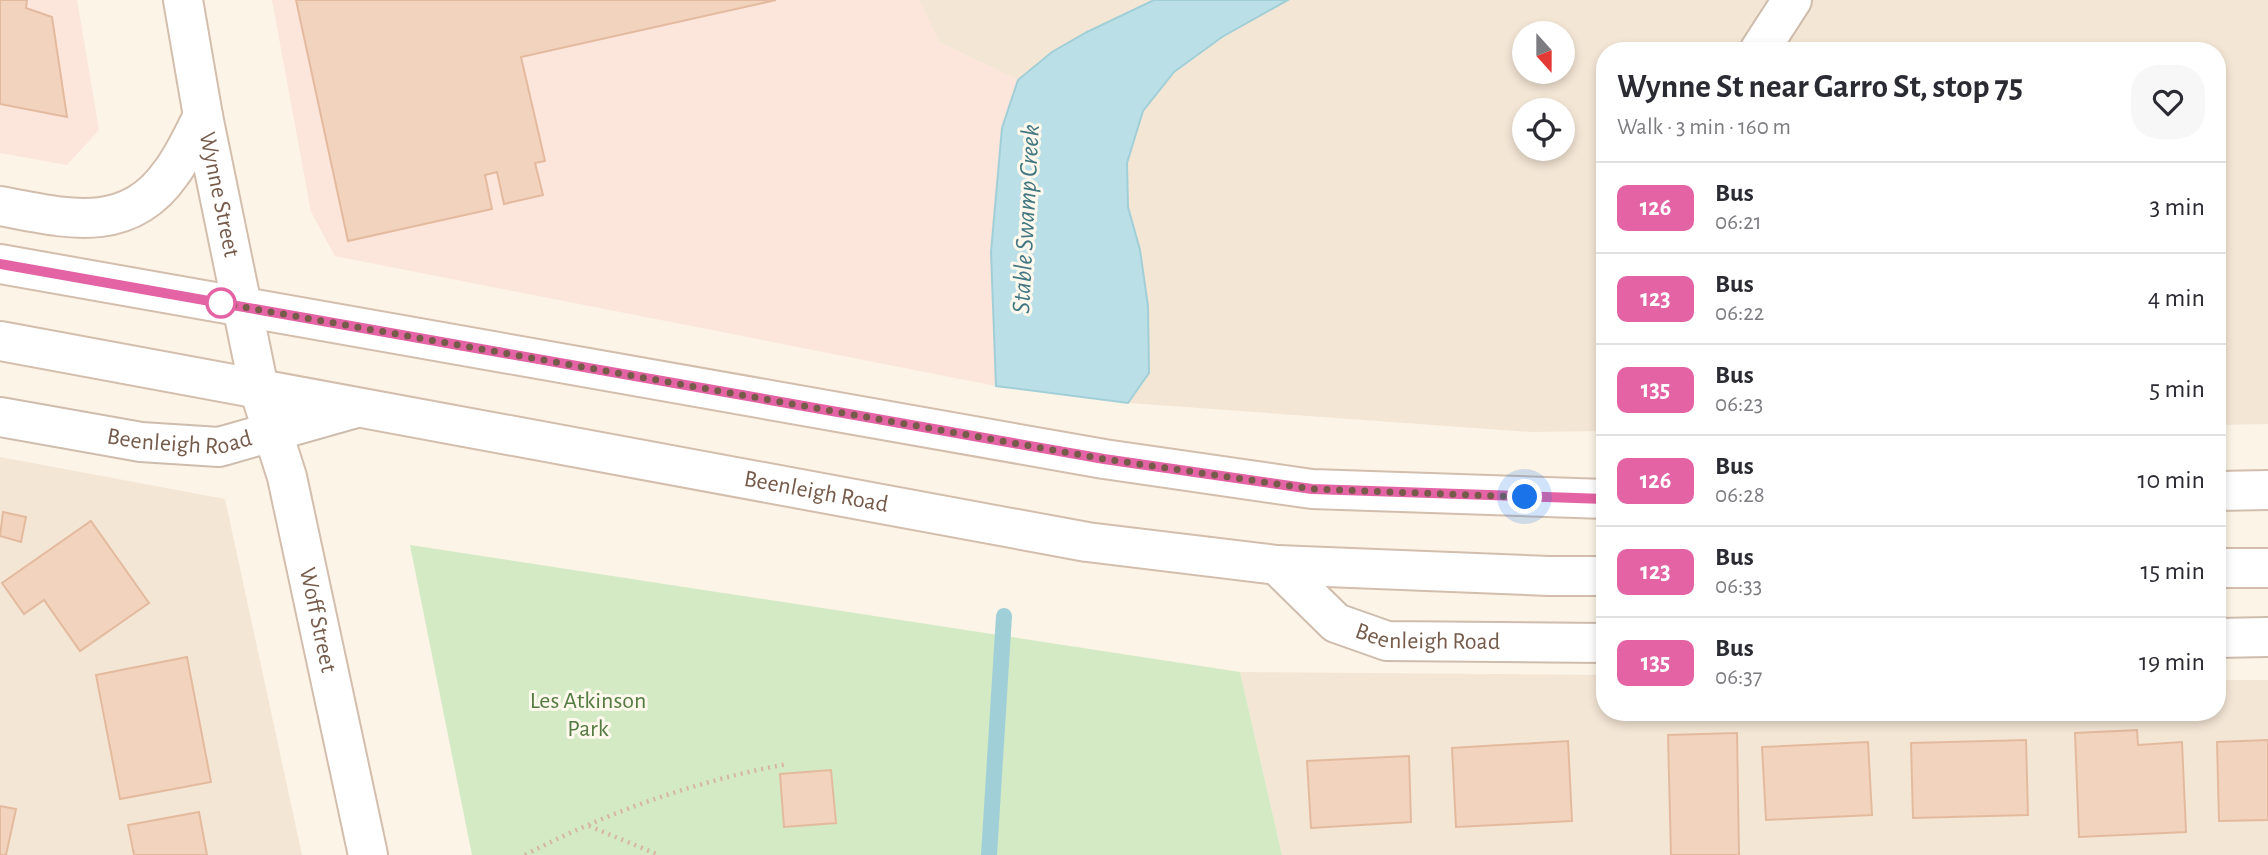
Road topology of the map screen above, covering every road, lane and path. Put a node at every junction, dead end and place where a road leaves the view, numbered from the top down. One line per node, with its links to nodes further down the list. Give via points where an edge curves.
1 (183, 0): 4 (main road, Wynne Street)
2 (1791, 0): 3 (main road)
3 (1765, 42)
4 (203, 117): 5 (main road, via 172,173 149,199 122,213 83,219); 7 (main road, Wynne Street)
5 (0, 205)
6 (0, 264): 7 (main road)
7 (241, 306): 9 (main road, Wynne Street); 15 (main road, via 1104,459 1312,489)
8 (0, 341): 9 (main road, Beenleigh Road)
9 (259, 389): 10 (main road, Beenleigh Road); 12 (main road, Woff Street)
10 (356, 408): 12 (main road, Beenleigh Road); 16 (main road, Beenleigh Road, via 1087,542)
11 (0, 417): 12 (main road, Beenleigh Road, via 141,442 219,447)
12 (273, 432): 25 (main road, Woff Street, via 287,477)
13 (2268, 490): 14 (main road)
14 (2226, 491)
15 (1596, 499)
16 (1277, 565): 19 (main road, Beenleigh Road); 22 (main road, Beenleigh Road, via 1336,623 1387,641)
17 (2268, 568): 18 (main road)
18 (2226, 569)
19 (1596, 576)
20 (2268, 637): 21 (main road)
21 (2226, 638)
22 (1596, 643)
23 (788, 764): 24 (path, via 686,788)
24 (588, 825): 26 (path); 27 (path)
25 (368, 855)
26 (525, 855)
27 (659, 855)

